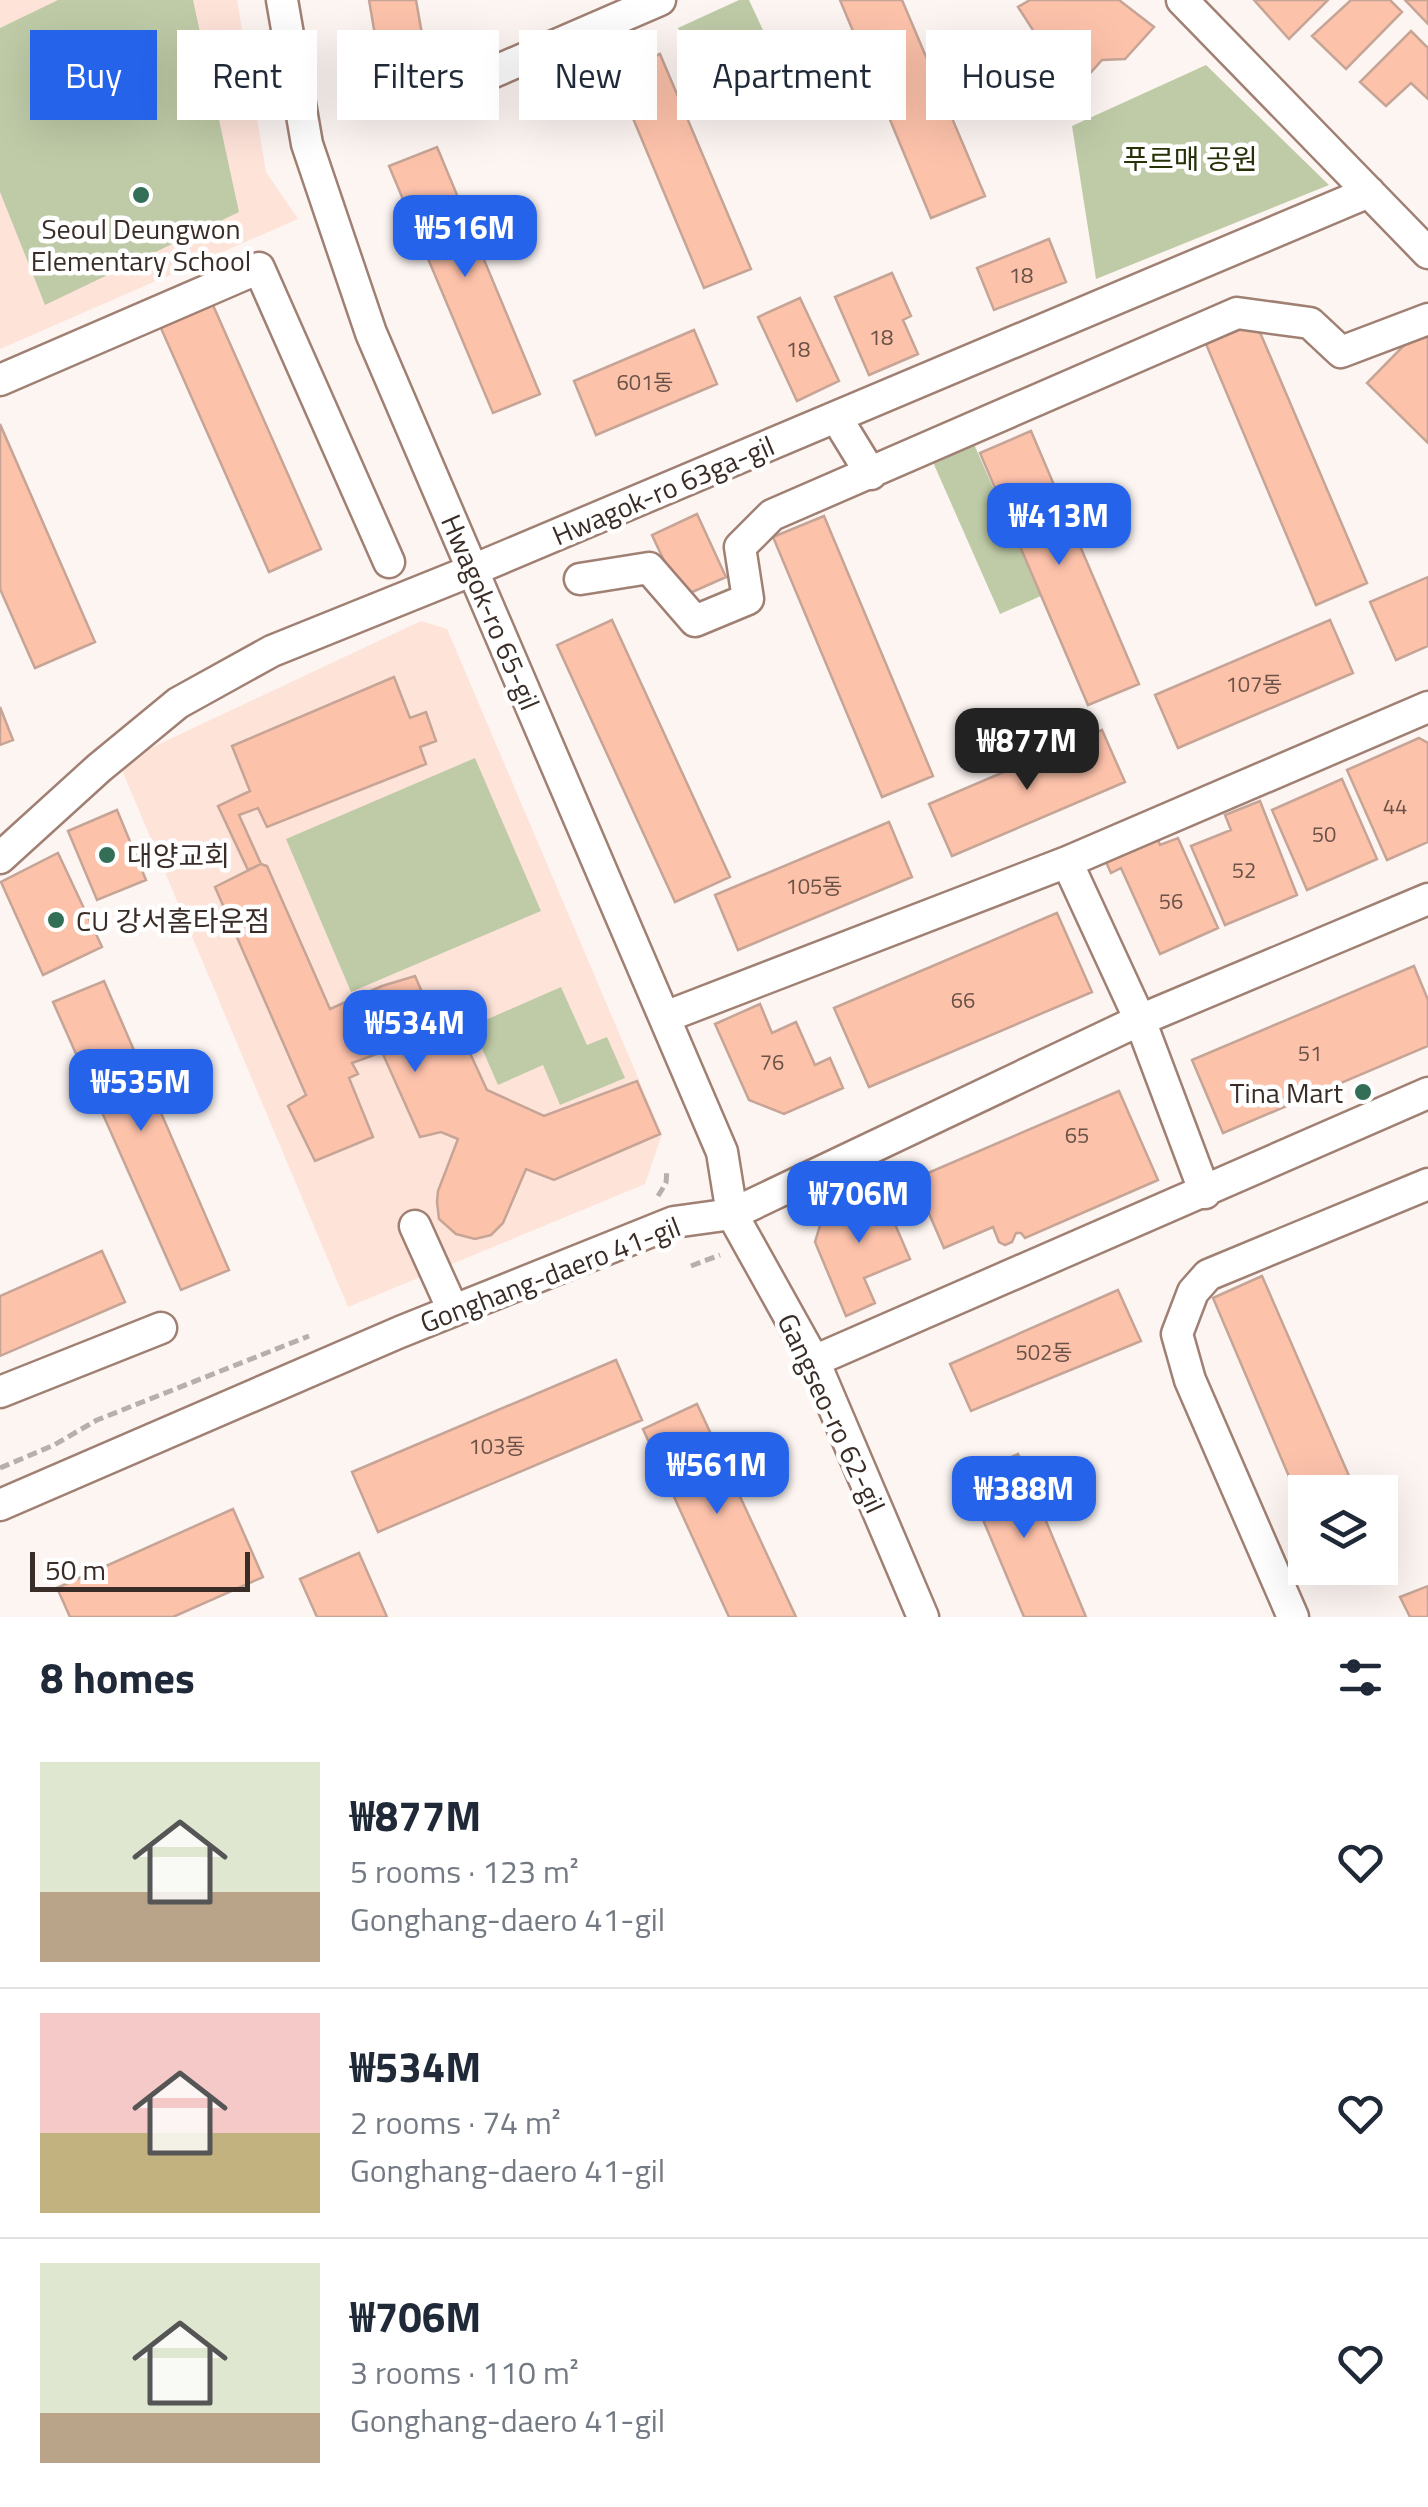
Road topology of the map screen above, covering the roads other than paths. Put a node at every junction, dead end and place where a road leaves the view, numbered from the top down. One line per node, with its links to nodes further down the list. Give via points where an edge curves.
1 (282, 0): 12 (street, Hwagok-ro 65-gil, via 313,163 371,333)
2 (660, 0): 4 (street)
3 (1182, 0): 5 (street)
4 (499, 70)
5 (1369, 192): 6 (street); 9 (street, Hwagok-ro 63ga-gil)
6 (1428, 253)
7 (1428, 318): 10 (street, via 1341,352 1310,323 1237,313)
8 (0, 380): 11 (street, via 259,268)
9 (836, 417): 10 (street); 12 (street, Hwagok-ro 63ga-gil)
10 (870, 474): 13 (street, via 772,515 740,548 748,599 695,622 650,568)
11 (389, 562)
12 (473, 570): 15 (street, Hwagok-ro 63ga-gil, via 272,651 178,703); 18 (street, Hwagok-ro 65-gil)
13 (580, 578)
14 (1428, 706): 16 (street)
15 (0, 858)
16 (1067, 862): 18 (street); 19 (street)
17 (1428, 899): 19 (street, Gonghang-daero 41-gil)
18 (664, 1018): 23 (street, Hwagok-ro 65-gil, via 722,1152)
19 (1140, 1020): 22 (street); 23 (street, Gonghang-daero 41-gil)
20 (1428, 1094): 22 (street)
21 (1428, 1184): 31 (street, via 1208,1275 1193,1292 1176,1334)
22 (1205, 1193): 27 (street)
23 (732, 1214): 25 (street, Gonghang-daero 41-gil, via 674,1222); 27 (street, Gangseo-ro 62-gil)
24 (415, 1226): 25 (street)
25 (453, 1310): 29 (street, Gonghang-daero 41-gil)
26 (161, 1328): 28 (street)
27 (814, 1361): 30 (street, Gangseo-ro 62-gil)
28 (0, 1392)
29 (0, 1505)
30 (922, 1617)
31 (1293, 1617)

